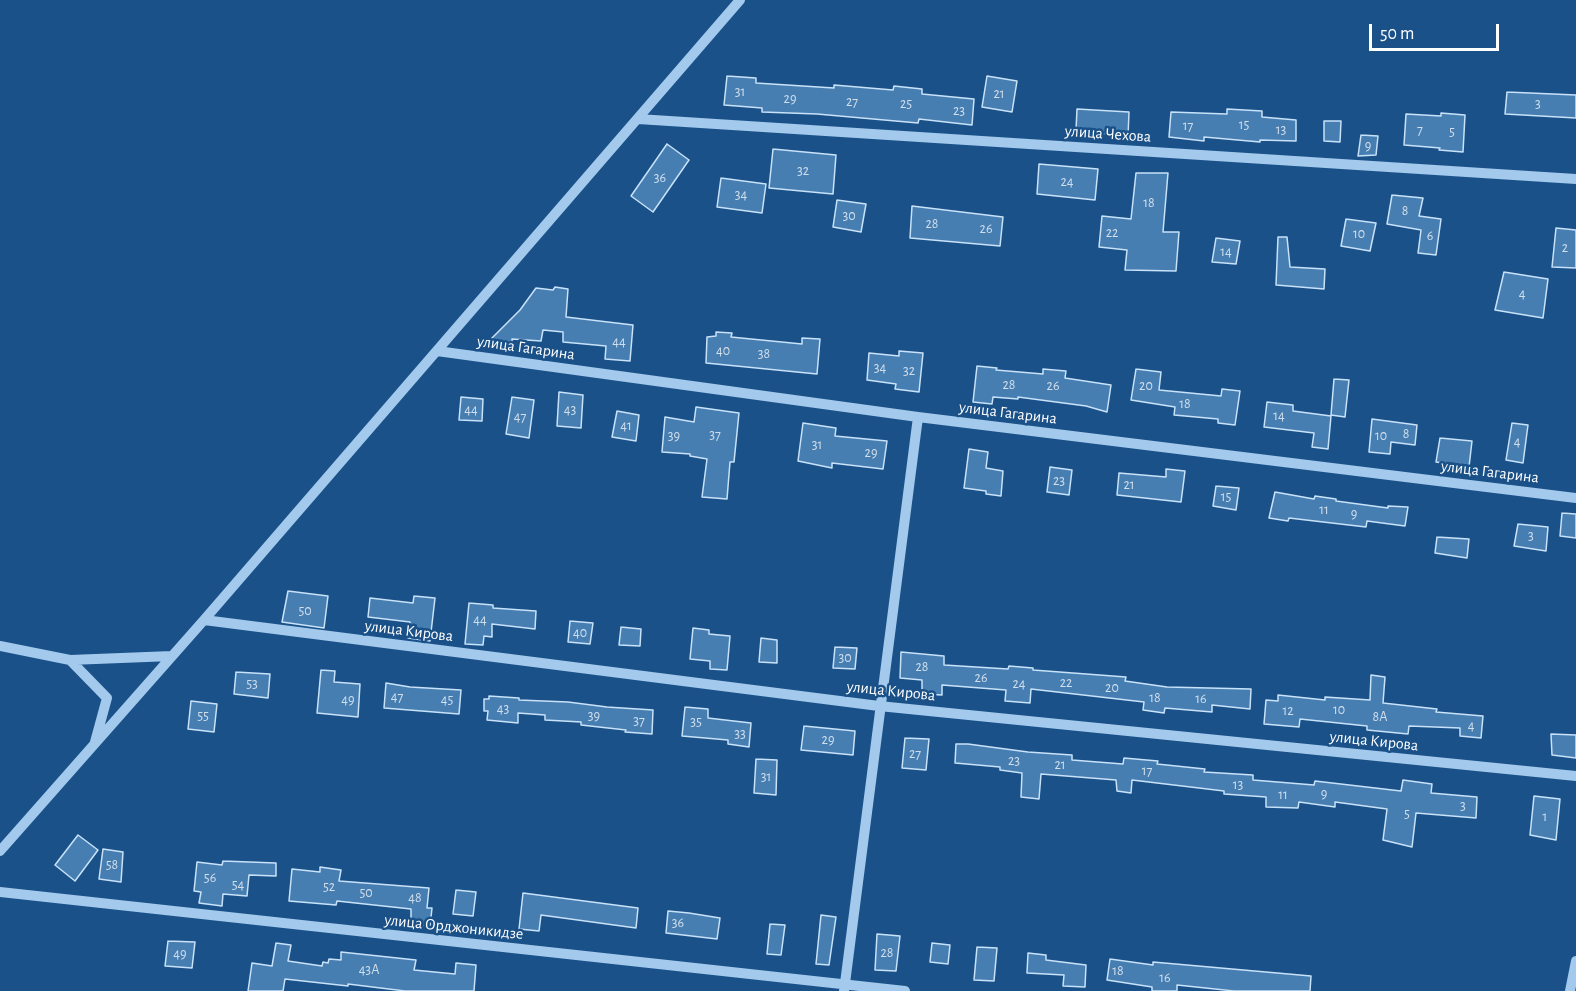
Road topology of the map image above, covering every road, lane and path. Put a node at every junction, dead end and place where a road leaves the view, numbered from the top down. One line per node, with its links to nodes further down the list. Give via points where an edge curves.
1 (740, 0): 2 (street)
2 (638, 119): 3 (street, улица Чехова); 4 (street)
3 (1576, 179)
4 (437, 351): 5 (street, улица Гагарина); 7 (street)
5 (918, 417): 6 (street, улица Гагарина); 11 (street)
6 (1576, 498)
7 (204, 620): 9 (street); 11 (street, улица Кирова)
8 (0, 646): 10 (street)
9 (172, 656): 10 (street); 12 (street)
10 (70, 660): 12 (street, via 107,698)
11 (879, 706): 13 (street, улица Кирова); 18 (street)
12 (94, 744): 14 (street)
13 (1576, 776)
14 (0, 851)
15 (0, 892): 18 (street, улица Орджоникидзе)
16 (1576, 962): 17 (street)
17 (1575, 978): 20 (street)
18 (844, 988): 19 (street, улица Орджоникидзе)
19 (905, 991)
20 (1570, 991)

